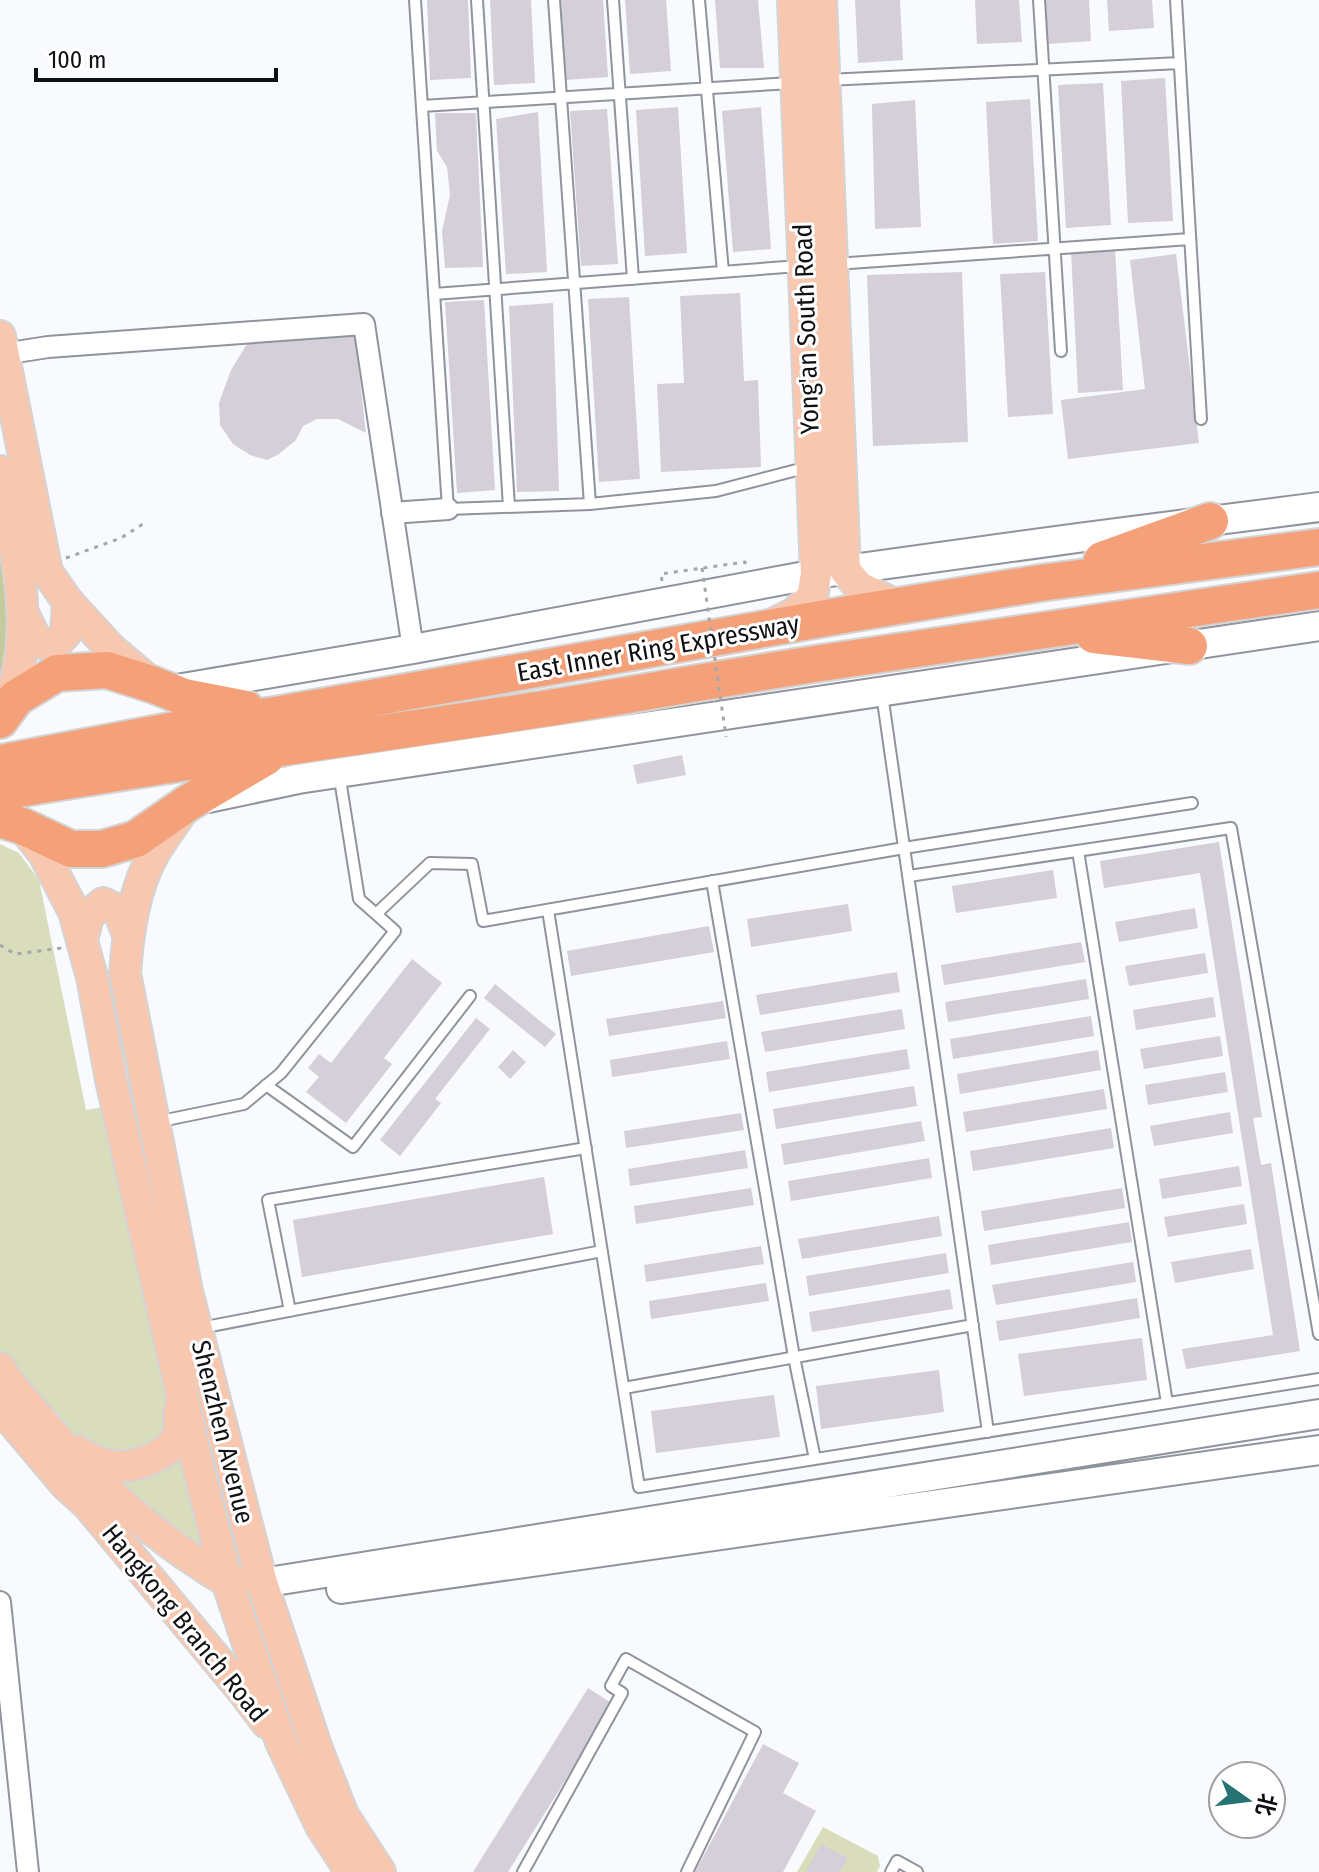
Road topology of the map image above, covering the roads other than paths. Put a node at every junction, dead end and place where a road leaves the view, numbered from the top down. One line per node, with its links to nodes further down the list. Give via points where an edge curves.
1 (415, 0): 17 (lane)
2 (477, 0): 16 (lane)
3 (554, 0): 15 (lane)
4 (613, 0): 14 (lane)
5 (699, 0): 13 (lane)
6 (793, 0): 12 (main road, Yong'an South Road)
7 (821, 0): 12 (main road, Yong'an South Road)
8 (1039, 0): 11 (lane)
9 (1176, 0): 10 (lane)
10 (1180, 63): 11 (lane); 18 (lane)
11 (1043, 69): 12 (lane); 19 (lane)
12 (810, 82): 13 (lane); 20 (main road, Yong'an South Road)
13 (707, 88): 14 (lane); 21 (lane)
14 (620, 93): 15 (lane); 22 (lane)
15 (561, 97): 16 (lane); 23 (lane)
16 (484, 102): 17 (lane); 24 (lane)
17 (422, 106): 25 (lane)
18 (1190, 239): 19 (lane); 28 (lane)
19 (1055, 249): 20 (lane); 27 (lane)
20 (818, 265): 21 (lane); 29 (main road, Yong'an South Road); 30 (main road, Yong'an South Road)
21 (723, 272): 22 (lane)
22 (633, 279): 23 (lane)
23 (574, 283): 24 (lane); 32 (lane)
24 (495, 289): 25 (lane); 33 (lane)
25 (434, 294): 35 (lane)
26 (2, 345): 36 (street, via 48,347 364,324); 39 (main road)
27 (1061, 351)
28 (1201, 419)
29 (840, 456): 30 (lane); 40 (main road, Yong'an South Road)
30 (812, 466): 32 (lane, via 716,491); 40 (main road, Yong'an South Road)
31 (0, 471): 39 (main road)
32 (590, 504): 33 (lane)
33 (509, 507): 35 (lane)
34 (1319, 507): 37 (street)
35 (448, 509): 36 (street)
36 (392, 513): 50 (street)
37 (1210, 521): 40 (street); 41 (highway)
38 (1319, 547): 41 (highway, East Inner Ring Expressway)
39 (38, 570): 43 (main road); 45 (main road)
40 (830, 572): 44 (main road); 48 (main road, Yong'an South Road, via 793,614); 50 (street)
41 (1040, 583): 44 (highway, East Inner Ring Expressway)
42 (1319, 590): 47 (highway, East Inner Ring Expressway)
43 (68, 602): 45 (main road, via 66,633 54,646 37,642); 51 (main road, via 111,649)
44 (899, 606): 48 (highway, East Inner Ring Expressway)
45 (23, 613): 53 (main road, via 14,688)
46 (1319, 626): 49 (street)
47 (1041, 629): 49 (highway); 54 (highway, East Inner Ring Expressway)
48 (761, 630): 54 (highway, East Inner Ring Expressway)
49 (1189, 646): 52 (street)
50 (413, 649): 51 (street)
51 (161, 688): 53 (highway, via 107,670 57,673 16,698); 54 (highway)
52 (882, 692): 56 (street); 61 (lane)
53 (0, 718)
54 (276, 732): 55 (highway, East Inner Ring Expressway, via 212,723); 57 (highway, East Inner Ring Expressway, via 203,759); 58 (highway)
55 (0, 763)
56 (339, 773): 58 (street); 66 (lane, via 359,899)
57 (0, 792)
58 (188, 803): 60 (highway, via 136,839 102,849 71,849); 67 (main road, Shenzhen Avenue, via 153,855)
59 (1192, 803): 61 (lane)
60 (11, 822): 68 (main road, Shenzhen Avenue, via 44,854 74,912)
61 (904, 848): 63 (lane); 64 (lane)
62 (1078, 851): 63 (lane); 77 (lane, via 1231,828); 83 (lane)
63 (909, 876): 75 (lane)
64 (712, 881): 65 (lane); 78 (lane)
65 (548, 910): 66 (lane, via 483,921 472,864 430,863); 72 (lane)
66 (376, 914): 70 (lane, via 395,931)
67 (128, 935): 68 (main road, via 119,911 103,903 88,916); 71 (main road, Shenzhen Avenue, via 125,973)
68 (82, 943): 82 (main road, Shenzhen Avenue)
69 (470, 996): 70 (lane, via 353,1147)
70 (266, 1085): 71 (lane, via 244,1104)
71 (154, 1123): 76 (main road, Shenzhen Avenue)
72 (586, 1148): 73 (lane); 74 (lane, via 268,1200)
73 (602, 1251): 74 (lane); 81 (lane)
74 (290, 1311): 76 (lane)
75 (973, 1325): 78 (lane); 86 (lane)
76 (197, 1329): 92 (main road, Shenzhen Avenue)
77 (1319, 1334)
78 (794, 1357): 81 (lane); 89 (lane)
79 (0, 1368): 87 (main road, Hangkong Branch Road)
80 (1319, 1379): 83 (lane)
81 (624, 1388): 89 (lane, via 639,1487)
82 (181, 1389): 87 (main road, via 178,1436 165,1452 143,1464 122,1468 92,1461); 91 (main road, Shenzhen Avenue)
83 (1167, 1403): 86 (lane)
84 (0, 1407): 90 (main road, Hangkong Branch Road)
85 (1319, 1414): 92 (street)
86 (988, 1432): 89 (lane)
87 (56, 1438): 91 (main road, Hangkong Branch Road, via 113,1496)
88 (1319, 1450): 92 (street)
89 (815, 1459)
90 (88, 1505): 91 (main road, Hangkong Branch Road, via 188,1576); 94 (main road, Hangkong Branch Road)
91 (230, 1590): 92 (main road, Hangkong Branch Road); 94 (main road, Shenzhen Avenue)
92 (265, 1591): 97 (main road, Shenzhen Avenue, via 343,1815)
93 (0, 1602): 95 (street)
94 (281, 1742): 96 (main road, Shenzhen Avenue, via 321,1826)
95 (28, 1872)
96 (351, 1872)
97 (380, 1872)
98 (523, 1872): 99 (lane, via 622,1693 611,1686 626,1659 755,1732)
99 (687, 1872)
100 (891, 1872): 101 (lane, via 897,1861)
101 (917, 1872)

